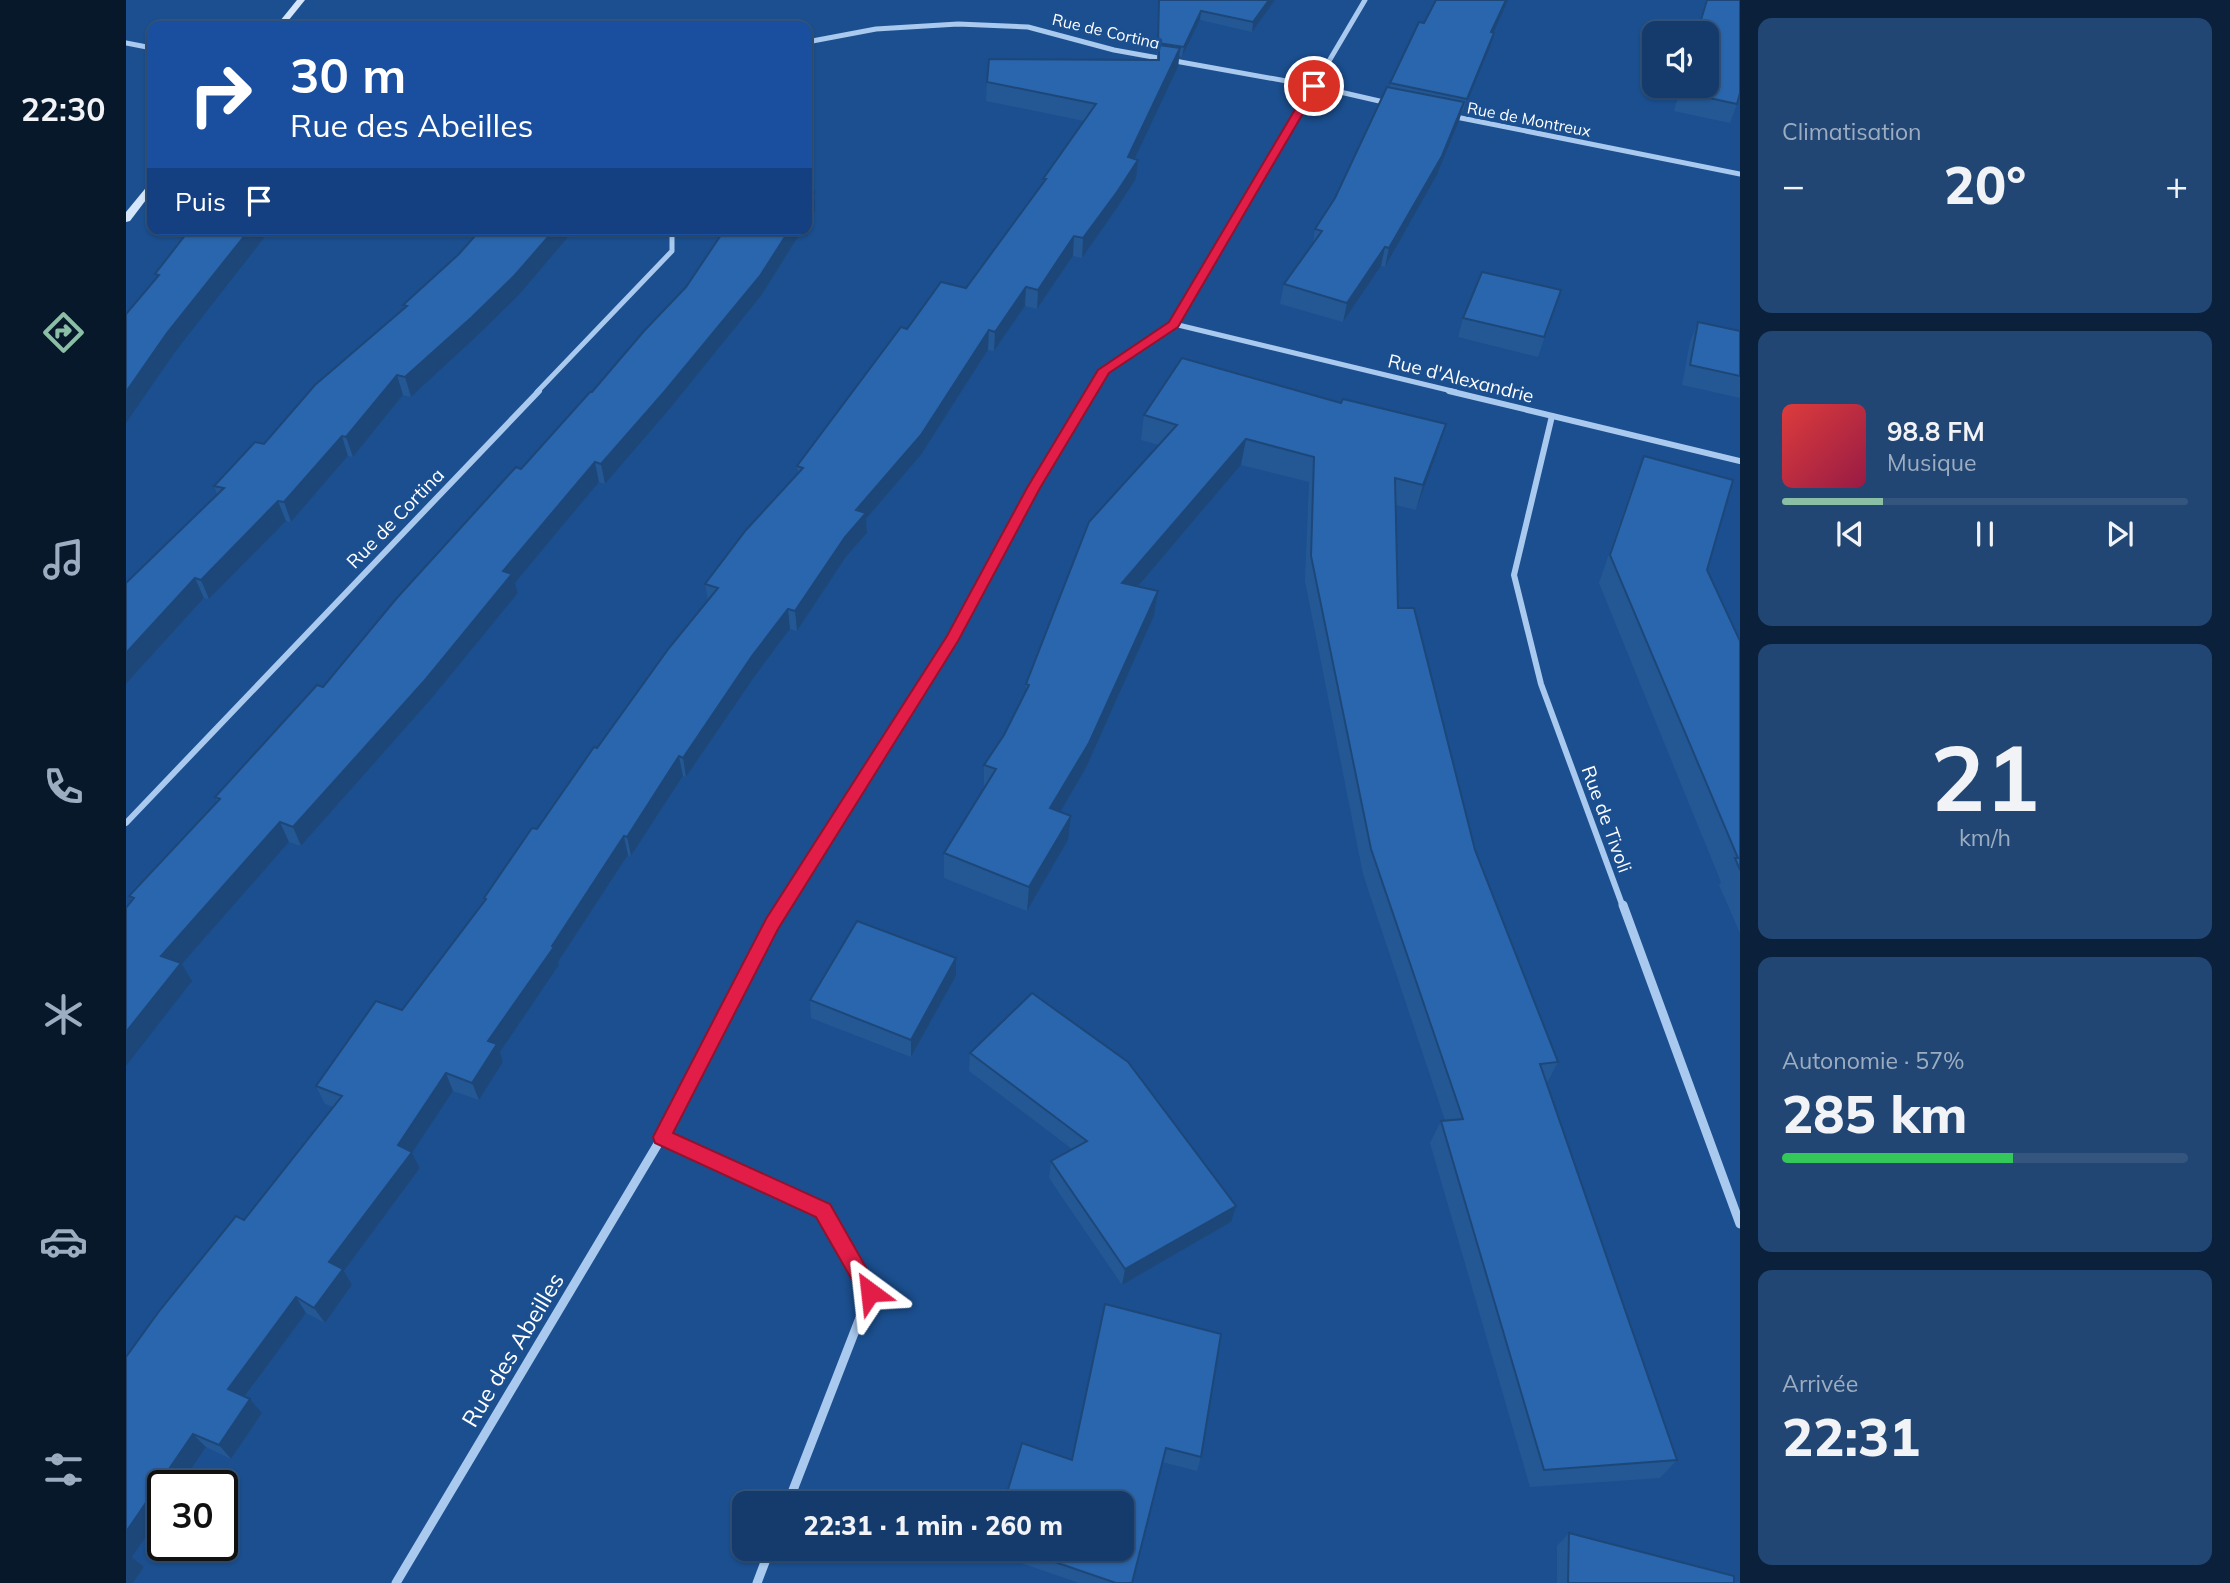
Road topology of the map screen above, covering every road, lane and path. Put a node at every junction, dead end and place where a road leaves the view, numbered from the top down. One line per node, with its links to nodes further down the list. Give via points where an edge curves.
1 (301, 0): 3 (street)
2 (1365, 0): 7 (street, Rue des Abeilles)
3 (284, 21)
4 (812, 41): 7 (street, Rue de Cortina, via 876,29 958,24 1028,27 1114,50)
5 (126, 43): 6 (street)
6 (147, 47)
7 (1314, 86): 8 (street); 14 (street, Rue des Abeilles)
8 (1400, 106)
9 (1441, 114): 10 (street, Rue de Montreux)
10 (1740, 174)
11 (147, 192): 12 (street)
12 (126, 219)
13 (672, 235): 17 (street, Rue de Cortina, via 672,251)
14 (1174, 324): 15 (street, Rue d'Alexandrie); 18 (street, Rue des Abeilles, via 1104,370 1033,488 953,638 772,924)
15 (1552, 416): 16 (street, Rue d'Alexandrie); 19 (street, Rue de Tivoli, via 1514,575 1541,684)
16 (1740, 461)
17 (126, 823)
18 (662, 1137): 20 (street, via 823,1211 870,1292); 22 (street, Rue des Abeilles)
19 (1740, 1224)
20 (793, 1491)
21 (765, 1561): 23 (street)
22 (396, 1583)
23 (757, 1583)

